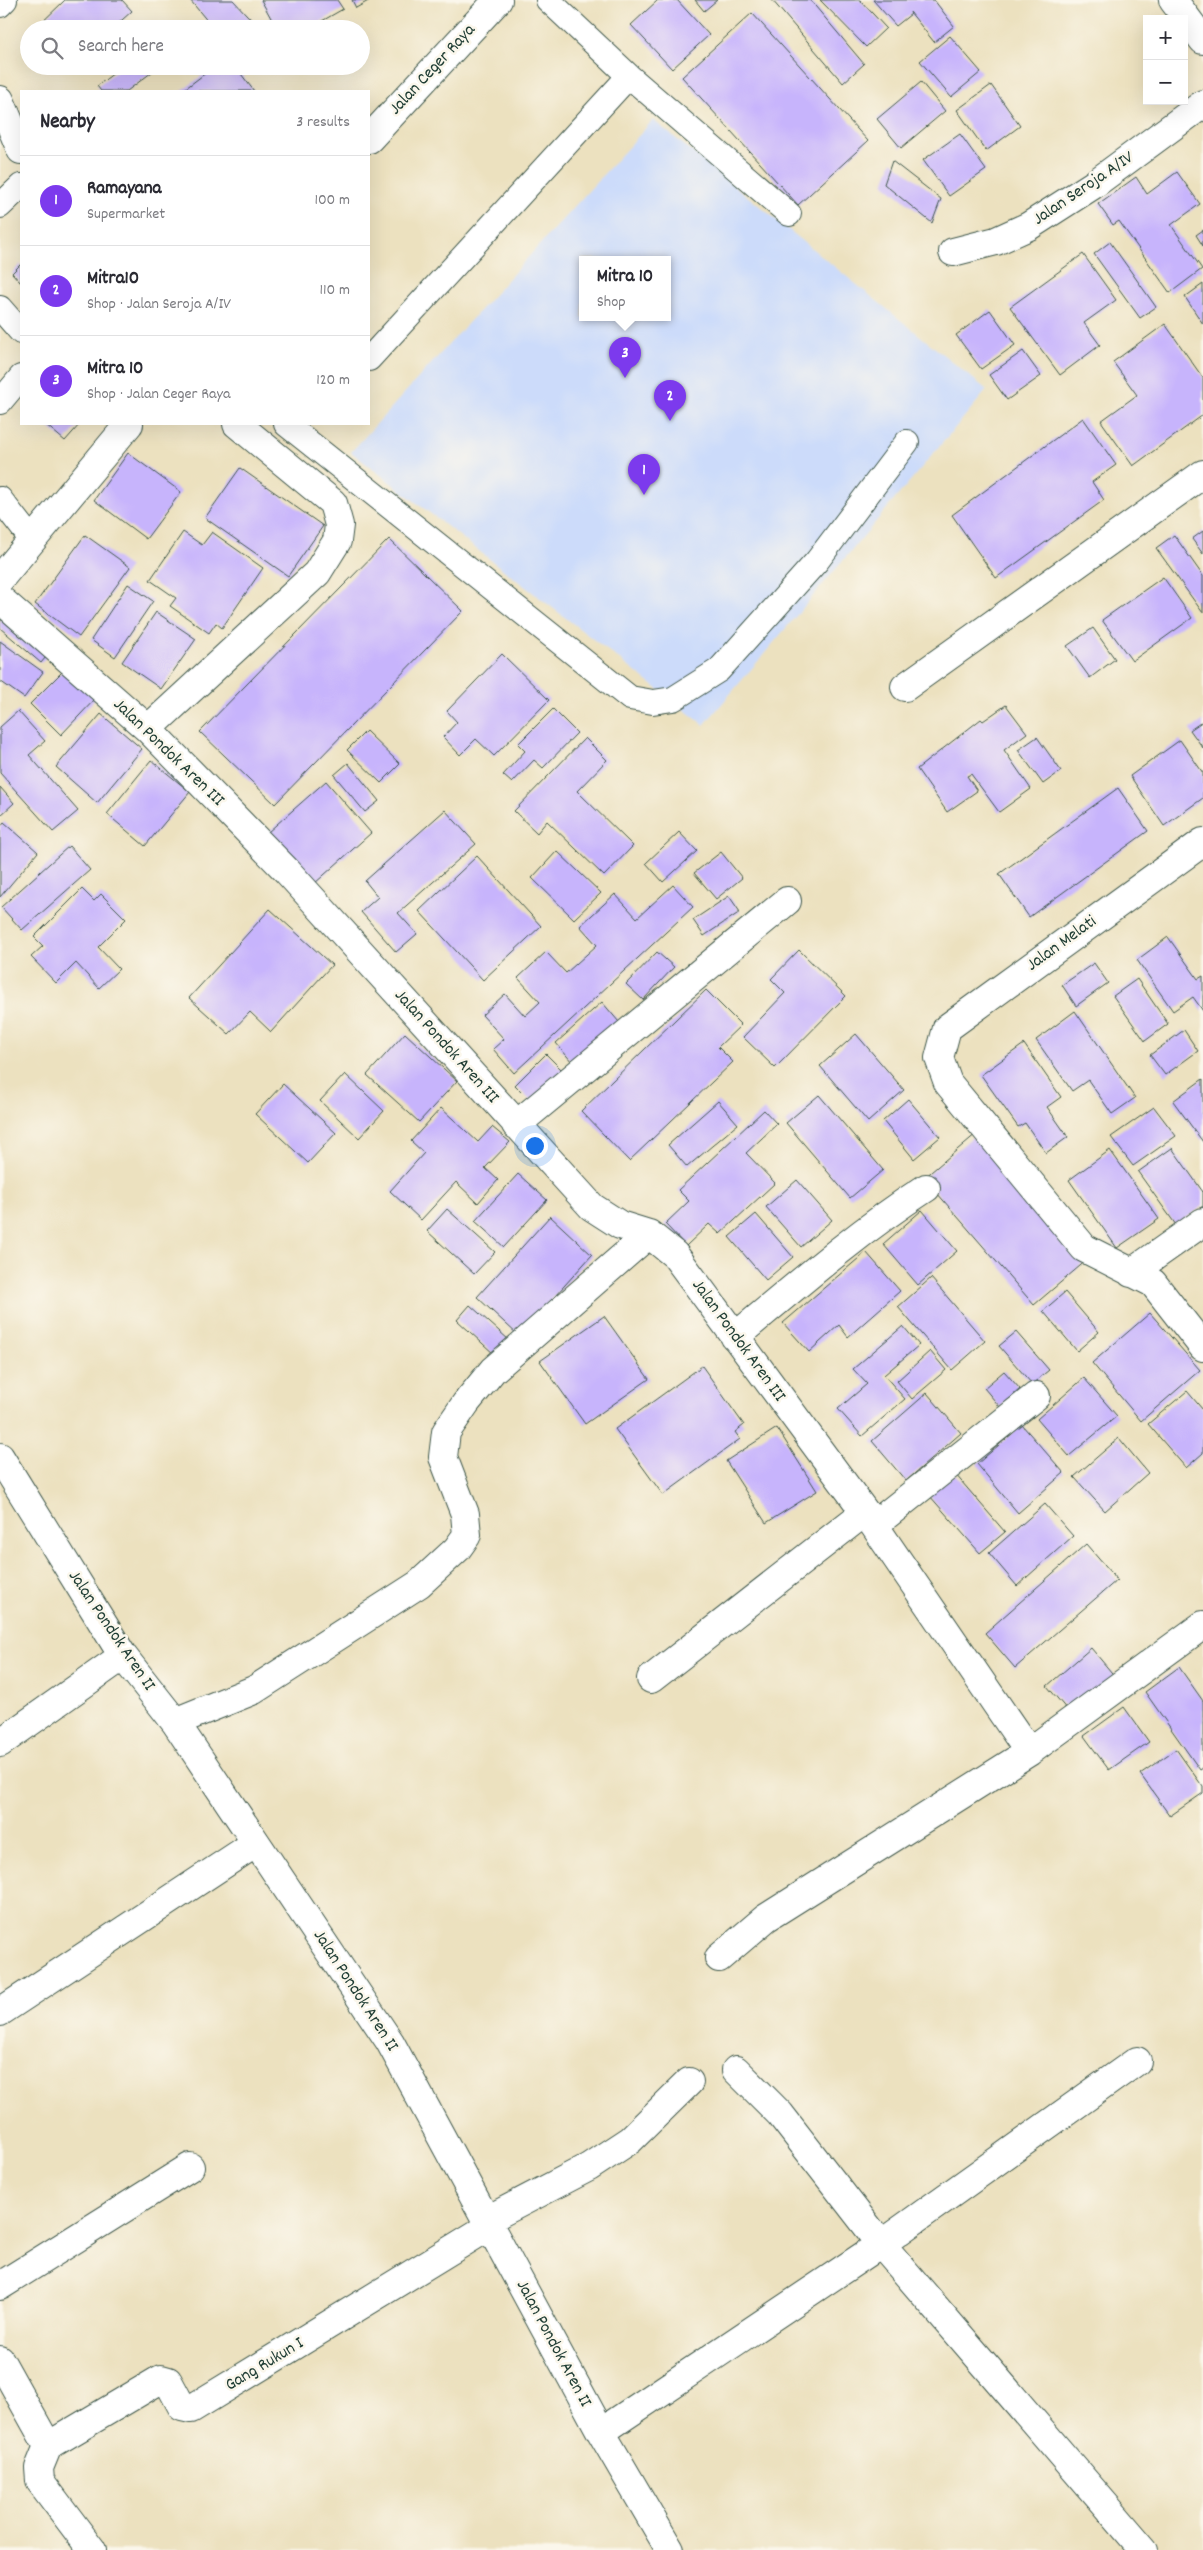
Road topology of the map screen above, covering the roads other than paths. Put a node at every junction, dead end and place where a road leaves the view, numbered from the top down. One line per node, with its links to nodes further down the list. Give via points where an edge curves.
1 (5, 0): 5 (lane)
2 (498, 0): 10 (street, Jalan Ceger Raya)
3 (548, 0): 7 (lane)
4 (1173, 0): 6 (street)
5 (0, 6)
6 (1203, 40)
7 (628, 76): 14 (lane); 18 (lane)
8 (0, 100): 11 (street)
9 (1203, 104): 15 (street, Jalan Seroja A/IV, via 1093,185 1029,226 996,241)
10 (370, 138)
11 (20, 148)
12 (20, 187): 13 (lane)
13 (0, 206)
14 (788, 214)
15 (953, 252)
16 (0, 308): 17 (lane)
17 (20, 331)
18 (370, 358)
19 (20, 379): 20 (lane)
20 (0, 402)
21 (128, 425): 27 (street)
22 (238, 425): 31 (street, via 333,503 339,525 337,541 317,573)
23 (298, 427): 24 (lane, via 630,698 653,702 673,699 719,670 817,562)
24 (907, 442)
25 (1203, 474): 30 (street)
26 (0, 499): 27 (lane)
27 (32, 540): 28 (street)
28 (0, 579)
29 (0, 599): 31 (street, Jalan Pondok Aren III)
30 (905, 687)
31 (148, 729): 34 (street, Jalan Pondok Aren III, via 287,871)
32 (1203, 842): 38 (street, Jalan Melati, via 947,1028 939,1058 948,1082 1084,1248)
33 (787, 901): 34 (street)
34 (516, 1125): 37 (street, Jalan Pondok Aren III, via 592,1206 620,1225)
35 (926, 1188): 39 (street, via 885,1214)
36 (1203, 1222): 38 (street)
37 (649, 1234): 39 (street, Jalan Pondok Aren III, via 674,1255); 47 (street, via 493,1370 446,1432 443,1457 465,1514 466,1535 457,1549 419,1584 254,1690)
38 (1131, 1273): 40 (street, via 1153,1283)
39 (735, 1337): 43 (street, Jalan Pondok Aren III)
40 (1203, 1347)
41 (1036, 1396): 43 (street)
42 (0, 1456): 45 (street, Jalan Pondok Aren II)
43 (869, 1519): 46 (street); 49 (street, Jalan Pondok Aren III)
44 (1203, 1625): 49 (street)
45 (123, 1656): 47 (street, Jalan Pondok Aren II); 48 (street)
46 (651, 1679)
47 (175, 1722): 50 (street, Jalan Pondok Aren II)
48 (0, 1743)
49 (1029, 1752): 51 (street, via 766,1918)
50 (256, 1843): 52 (street); 57 (street, Jalan Pondok Aren II, via 390,2042)
51 (719, 1958)
52 (0, 2012)
53 (1137, 2061): 58 (street)
54 (736, 2070): 58 (street, via 780,2114)
55 (689, 2082): 57 (street, via 630,2140 589,2167)
56 (190, 2167): 59 (street)
57 (488, 2223): 61 (street, Jalan Pondok Aren II); 62 (street, Gang Rukun I, via 191,2410 182,2407 168,2381 161,2379)
58 (881, 2244): 61 (street); 65 (street)
59 (0, 2286)
60 (0, 2360): 62 (street)
61 (601, 2432): 64 (street, Jalan Pondok Aren II)
62 (48, 2446): 63 (street, via 39,2468 40,2480)
63 (92, 2550)
64 (670, 2550)
65 (1144, 2550)

